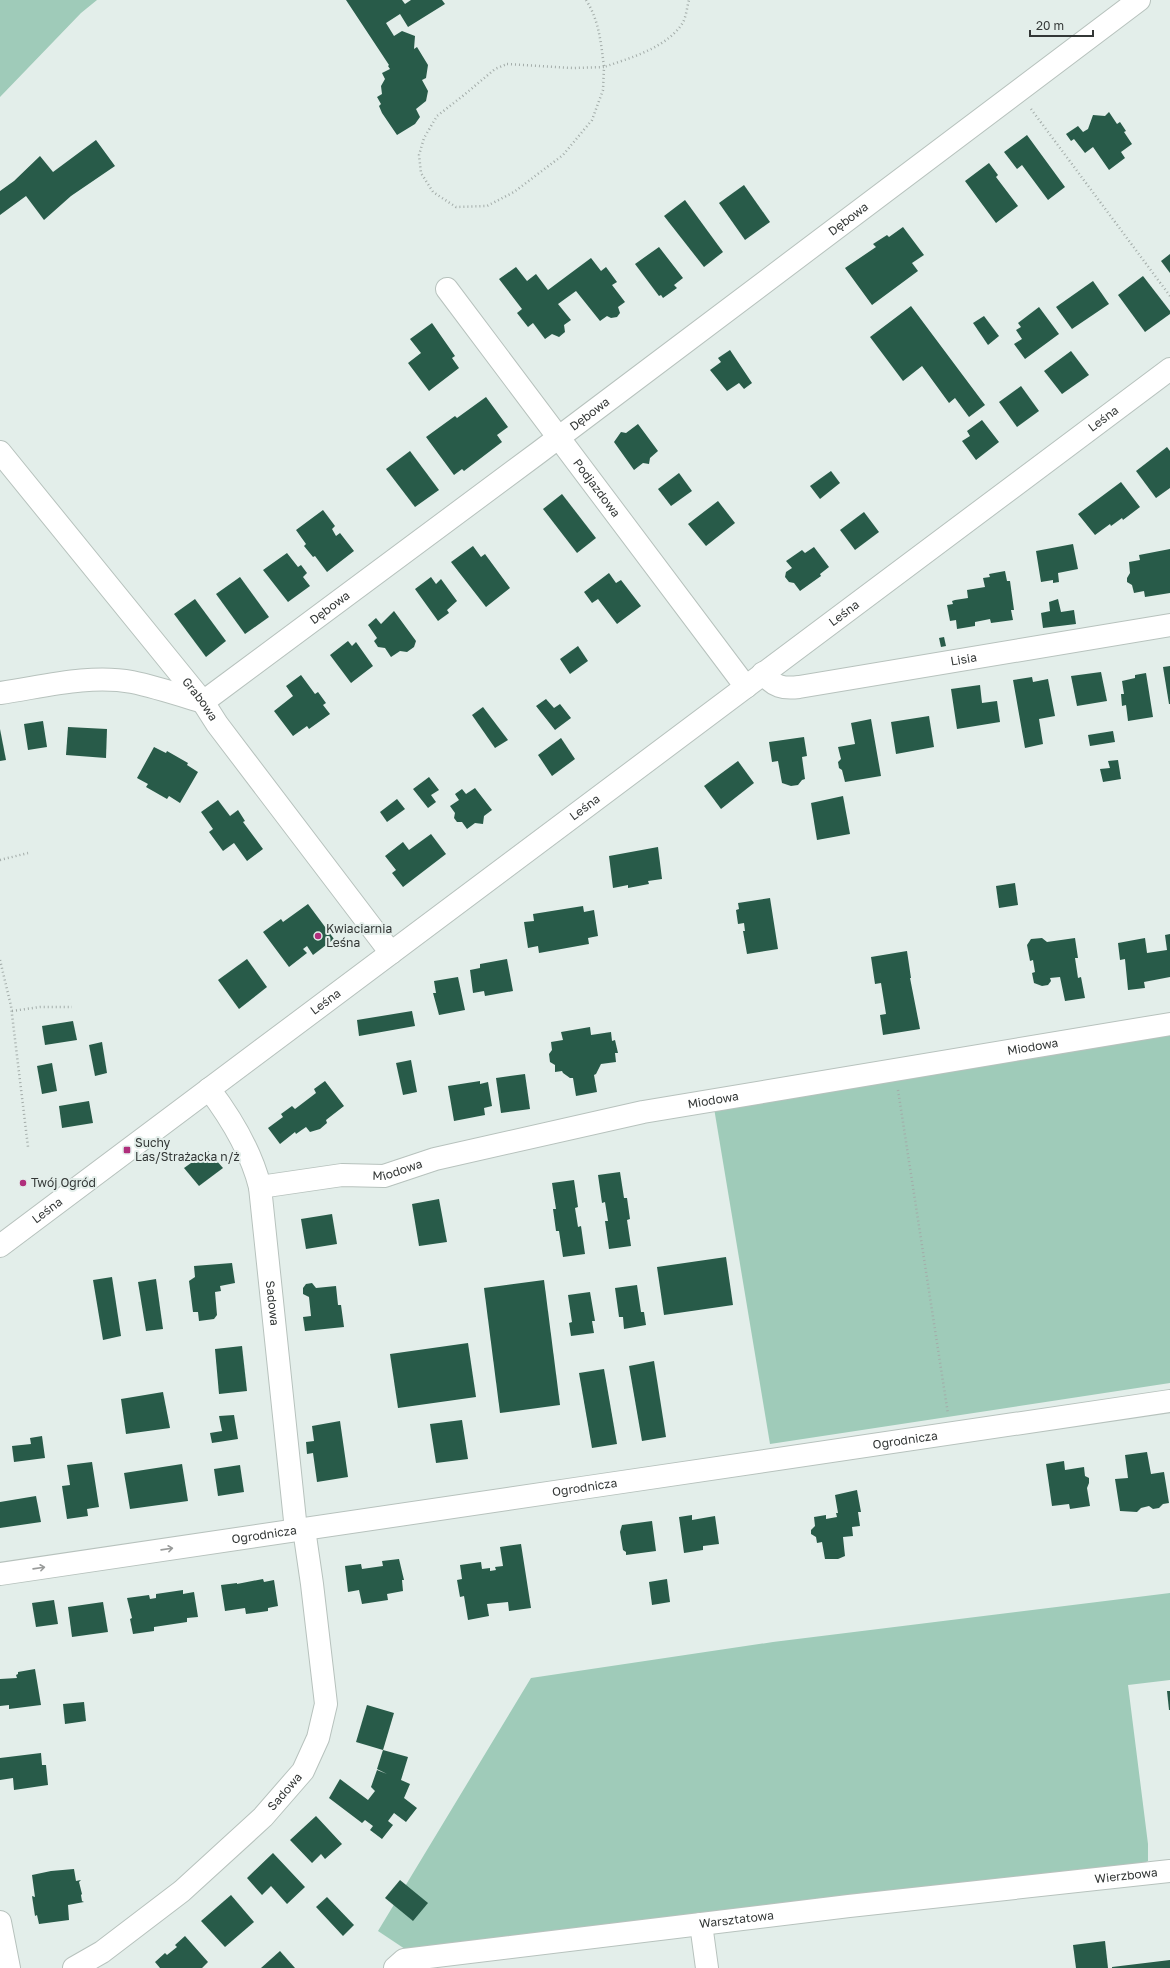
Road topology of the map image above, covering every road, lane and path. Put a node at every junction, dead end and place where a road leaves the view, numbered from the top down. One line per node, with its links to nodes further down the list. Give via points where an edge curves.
1 (586, 0): 4 (path, via 599,32)
2 (689, 0): 4 (path, via 682,24 661,44 638,56)
3 (1139, 0): 9 (street, Dębowa)
4 (604, 67): 4 (path, via 604,90 592,120 563,155 514,192 487,206 456,207 433,192 421,173 419,155 424,138 437,116 495,69 507,64)
5 (1030, 109): 7 (path)
6 (447, 290): 9 (street, Podjazdowa)
7 (1170, 296)
8 (1170, 369): 12 (street, Leśna)
9 (558, 437): 13 (street, Podjazdowa); 15 (street, Dębowa)
10 (0, 452): 15 (street, Grabowa)
11 (1170, 625): 12 (street, Lisia, via 799,687 780,688 771,683)
12 (764, 674): 13 (street, Leśna)
13 (746, 687): 18 (street, Leśna)
14 (0, 693): 15 (street, via 103,680 131,682)
15 (203, 702): 18 (street, Grabowa)
16 (28, 853): 17 (path)
17 (0, 860)
18 (390, 953): 24 (street, Leśna)
19 (0, 960): 21 (path)
20 (72, 1007): 21 (path, via 40,1007)
21 (12, 1011): 25 (path)
22 (1170, 1024): 23 (street, Miodowa)
23 (895, 1070): 26 (street, Miodowa, via 644,1112 435,1159 384,1176 342,1175); 29 (path)
24 (209, 1089): 26 (street, Sadowa, via 224,1108 254,1165); 27 (street, Leśna)
25 (28, 1147)
26 (260, 1187): 30 (street, Sadowa)
27 (0, 1246)
28 (1170, 1401): 29 (street, Ogrodnicza)
29 (951, 1434): 30 (street, Ogrodnicza)
30 (300, 1529): 31 (street, Ogrodnicza, one-way to 30); 37 (street, Sadowa, via 312,1584 326,1704 318,1738 303,1771 263,1817 182,1891 102,1952)
31 (0, 1574)
32 (1170, 1871): 33 (street, Wierzbowa)
33 (1082, 1882): 35 (street, Warsztatowa)
34 (0, 1922): 36 (street)
35 (701, 1924): 38 (street, Warsztatowa, via 404,1960); 39 (street)
36 (8, 1968)
37 (74, 1968)
38 (395, 1968)
39 (707, 1968)

